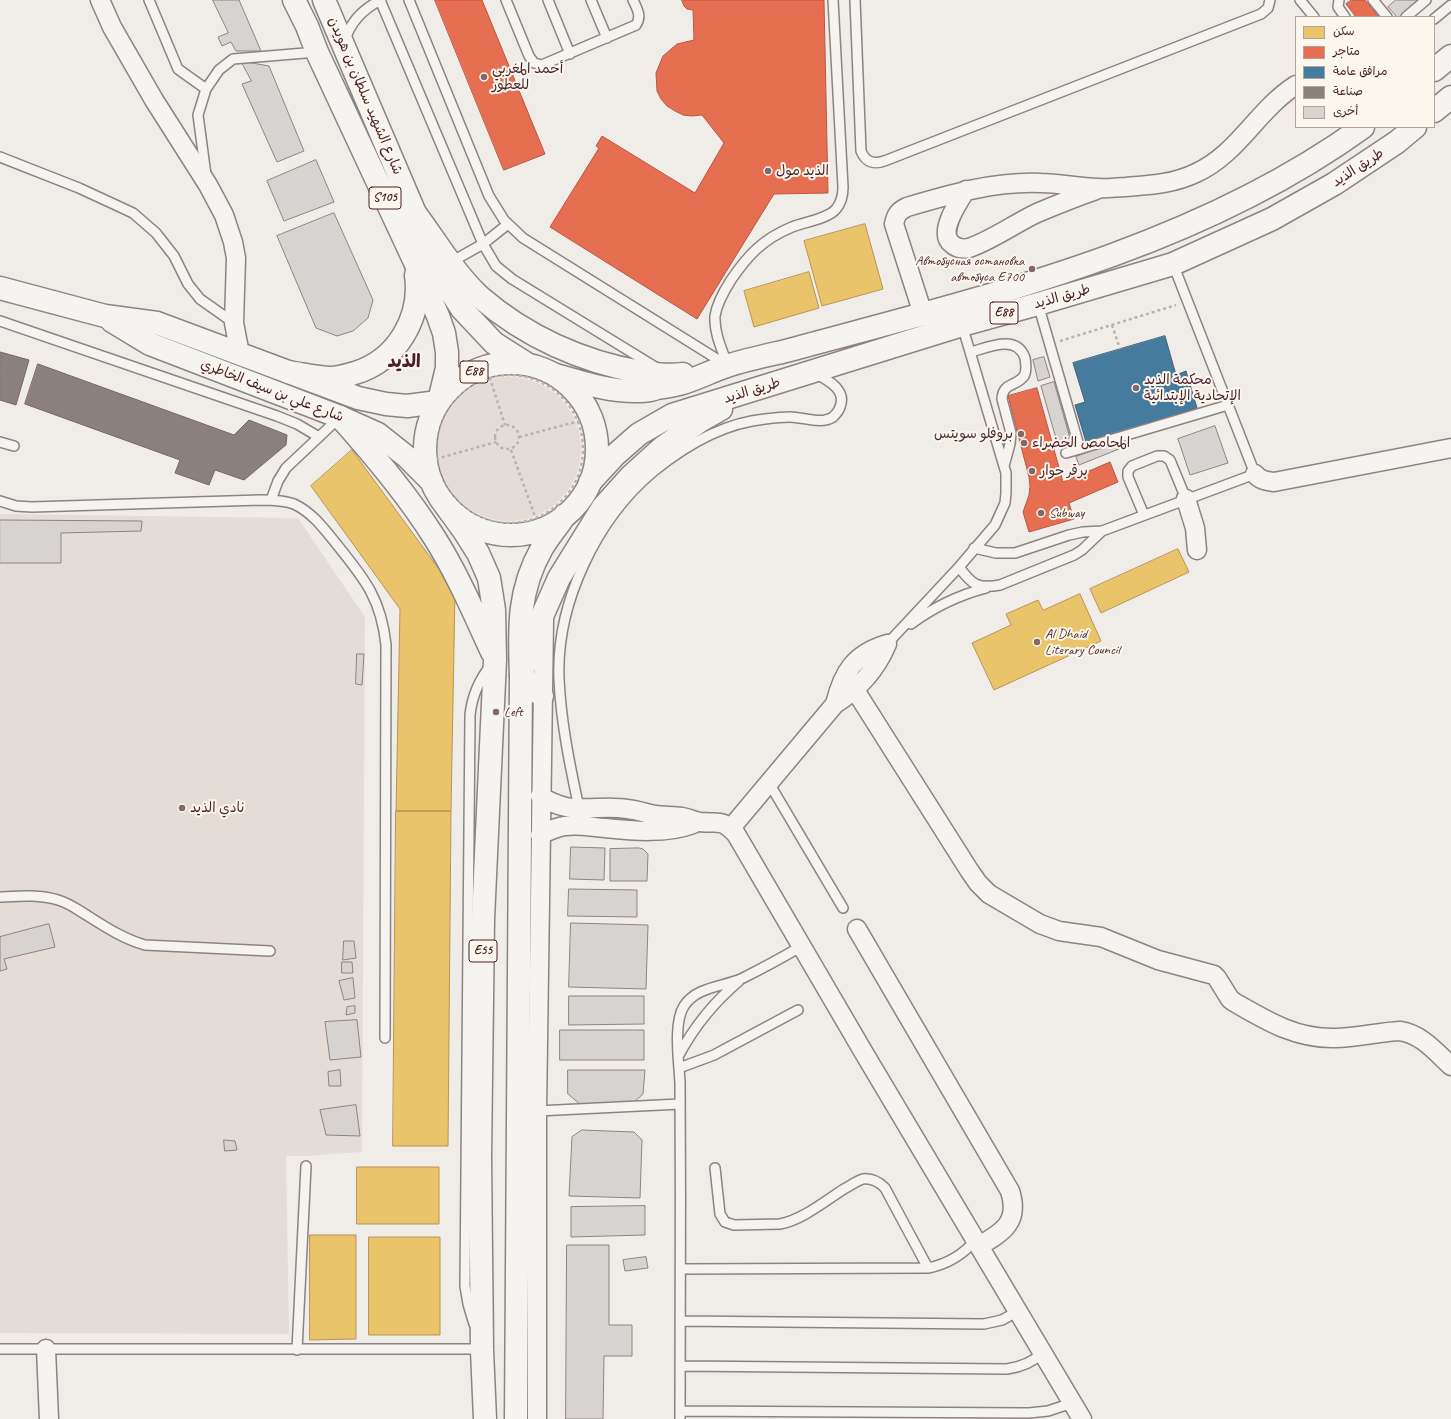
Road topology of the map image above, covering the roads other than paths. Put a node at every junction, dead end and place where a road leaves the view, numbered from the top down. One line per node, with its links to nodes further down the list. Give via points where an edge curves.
1 (100, 0): 37 (street, via 112,27 141,77)
2 (148, 0): 31 (lane, via 178,69)
3 (294, 0): 26 (main road, شارع الشهيد سلطان بن هويدن / S105)
4 (380, 0): 25 (lane, via 357,17 346,36); 42 (lane)
5 (409, 0): 41 (lane, via 489,196)
6 (506, 0): 27 (lane, via 534,63 542,64)
7 (548, 0): 27 (lane)
8 (591, 0): 24 (lane)
9 (633, 0): 24 (lane, via 639,14 636,25)
10 (832, 0): 56 (lane, via 843,199 836,210 825,216 774,235 744,261 719,302 715,316 716,332)
11 (855, 0): 12 (lane, via 861,151 868,161 881,163 1261,14 1268,8)
12 (1270, 0)
13 (1300, 0): 19 (lane)
14 (1339, 0): 20 (lane, via 1338,7)
15 (1426, 0): 22 (lane)
16 (1378, 2): 21 (lane)
17 (327, 3): 25 (main road, شارع الشهيد سلطان بن هويدن / S105)
18 (1451, 5): 23 (lane)
19 (1313, 16)
20 (1344, 16)
21 (1386, 16)
22 (1407, 16)
23 (1435, 18)
24 (607, 38): 27 (lane)
25 (344, 46): 40 (main road, شارع الشهيد سلطان بن هويدن / S105)
26 (317, 52): 31 (lane, via 233,59 219,70); 43 (main road, شارع الشهيد سلطان بن هويدن / S105)
27 (570, 54)
28 (1451, 56): 29 (main road)
29 (1435, 69)
30 (1295, 86): 38 (street, via 1273,104 1225,154 1198,172 1151,186)
31 (206, 89): 37 (lane, via 198,114)
32 (1451, 97): 33 (main road)
33 (1435, 110)
34 (1362, 128): 48 (main road, طريق الذيد / E88, via 1260,192 1205,218 1050,276)
35 (1414, 128): 45 (main road, طريق الذيد / E88, via 1334,184 1272,218)
36 (3, 161): 51 (lane, via 79,188 133,213 156,233 174,256 188,284 200,299)
37 (208, 185): 51 (street, via 224,215 234,242)
38 (1099, 188): 39 (street, via 1041,183 996,185); 39 (street, via 961,249 948,242 947,233 953,210)
39 (966, 190): 48 (street, via 907,206 895,216 894,224)
40 (415, 213): 44 (main road); 55 (main road, شارع الشهيد سلطان بن هويدن / S105, via 444,281 462,309 494,342)
41 (508, 224): 42 (lane); 56 (lane, via 523,238)
42 (482, 244): 44 (lane); 59 (lane, via 496,266 512,279)
43 (414, 260): 57 (main road, via 418,286 416,304 408,328 389,354 380,362 347,376 332,378); 62 (main road, شارع الشهيد سلطان بن هويدن / S105, via 444,333 447,368)
44 (451, 262): 59 (main road, via 480,296 540,339 583,358 624,369)
45 (1173, 264): 47 (main road, طريق الذيد / E88); 63 (lane)
46 (0, 288): 49 (main road, شارع علي بن سيف الخاطري)
47 (1038, 304): 52 (main road, طريق الذيد / E88); 69 (lane)
48 (923, 314): 56 (main road, طريق الذيد / E88)
49 (105, 316): 54 (main road, شارع علي بن سيف الخاطري, via 157,323); 64 (main road, شارع علي بن سيف الخاطري, via 150,344)
50 (0, 321): 65 (lane, via 277,416)
51 (234, 323): 54 (street)
52 (962, 325): 53 (lane); 58 (main road, طريق الذيد / E88)
53 (971, 352): 71 (lane); 71 (lane, via 1011,343 1020,349 1025,358 1026,372 1023,378 1005,389 1002,396 1011,433)
54 (240, 354): 57 (main road, شارع علي بن سيف الخاطري)
55 (527, 364): 60 (main road, E88); 62 (main road, E88, via 506,363 488,372 468,374 451,387)
56 (728, 366): 59 (main road, via 681,375); 60 (main road, طريق الذيد / E88, via 680,384 642,392 591,386)
57 (288, 372): 62 (main road, شارع علي بن سيف الخاطري, via 358,398 386,404 407,406)
58 (814, 372): 61 (main road, طريق الذيد / E88); 94 (lane, via 833,384 841,396 841,404 833,416 826,420 791,417 737,424 688,447 653,472 623,502 609,519 588,557 564,624 560,658 564,726)
59 (668, 374)
60 (556, 375): 74 (main road, E88, via 583,400 585,419 597,440 596,462)
61 (762, 388): 74 (main road, طريق الذيد / E88, via 672,415 639,434); 85 (main road, via 700,421 662,448 630,476 603,507 559,578)
62 (438, 402): 73 (main road, E88, via 429,421 425,441)
63 (1228, 405): 69 (lane); 72 (lane)
64 (340, 417): 65 (lane); 73 (main road, شارع علي بن سيف الخاطري, via 378,434); 87 (main road, via 406,495 435,538 457,578)
65 (319, 437): 76 (lane, via 286,468)
66 (0, 442): 67 (lane)
67 (14, 446)
68 (1451, 448): 72 (street, via 1274,482 1259,478)
69 (1080, 449): 70 (lane)
70 (1066, 453)
71 (1004, 466): 81 (lane, via 1007,483 1005,503 994,525)
72 (1255, 474): 75 (lane)
73 (433, 475): 78 (main road, E88, via 454,513 470,525 489,532 529,532 538,524 548,526); 87 (main road, E55, via 478,553 489,578 494,610)
74 (590, 482): 78 (main road, E88, via 575,506)
75 (1186, 499): 79 (lane); 79 (lane, via 1170,460 1164,456 1157,456 1132,466 1128,471); 82 (street, via 1195,528)
76 (271, 500): 77 (lane, via 32,506 16,506); 104 (lane, via 292,504 315,518 368,585 383,626 386,645)
77 (0, 501)
78 (565, 515): 88 (main road, via 543,547 524,591 519,630)
79 (1144, 515): 80 (lane)
80 (1102, 530): 81 (lane, via 1069,535 1015,552 996,553); 84 (lane, via 1082,550 1066,560)
81 (974, 548): 83 (lane)
82 (1197, 550)
83 (959, 567): 84 (lane, via 968,580); 86 (lane)
84 (989, 587): 86 (lane, via 972,591 942,604)
85 (544, 612): 88 (main road); 90 (street)
86 (889, 642): 89 (street, via 874,669); 91 (street, via 867,652 851,666 840,685)
87 (495, 660): 120 (main road, E55, via 483,919 480,1157)
88 (521, 675): 90 (main road); 127 (main road)
89 (855, 690): 91 (street); 106 (street, via 970,870 983,889 996,898 1049,928 1101,937 1158,960 1214,975 1230,999 1286,1030 1319,1038 1409,1032 1418,1036)
90 (542, 696): 93 (street)
91 (835, 704): 92 (street)
92 (768, 783): 95 (street); 98 (lane)
93 (540, 796): 94 (street, via 566,807); 96 (street)
94 (580, 817): 95 (street, via 621,830 677,829 700,822 716,821); 96 (street, via 566,826)
95 (730, 828): 100 (street)
96 (540, 835): 109 (street)
97 (0, 897): 101 (lane, via 29,896 59,900 116,934 145,945)
98 (843, 908)
99 (857, 929): 112 (street, via 1010,1191 1013,1200 1011,1220 998,1235)
100 (802, 946): 102 (lane); 112 (street)
101 (270, 952)
102 (742, 978): 105 (lane, via 711,1006); 105 (lane, via 701,992 684,1006 678,1026)
103 (798, 1010): 107 (lane, via 714,1055)
104 (385, 1038)
105 (679, 1056): 107 (lane)
106 (1451, 1066)
107 (680, 1068): 108 (lane)
108 (680, 1104): 109 (lane); 114 (lane)
109 (536, 1111): 128 (street)
110 (306, 1166): 119 (lane)
111 (715, 1168): 113 (lane, via 720,1214 725,1222 734,1225 787,1223 856,1182 875,1180 885,1188)
112 (977, 1243): 113 (lane, via 958,1257); 115 (street)
113 (928, 1268): 114 (lane)
114 (681, 1269): 116 (lane)
115 (1018, 1311): 116 (lane, via 1002,1320 984,1324); 121 (street)
116 (681, 1321): 122 (lane)
117 (0, 1349): 118 (lane)
118 (46, 1349): 119 (lane); 126 (street)
119 (297, 1350): 120 (lane)
120 (482, 1350): 124 (main road, E55)
121 (1042, 1353): 122 (lane, via 1023,1366 1007,1369); 123 (street)
122 (680, 1366): 125 (lane)
123 (1072, 1403): 125 (lane, via 1048,1411 1029,1413); 129 (street)
124 (482, 1415)
125 (680, 1415)
126 (49, 1419)
127 (516, 1419)
128 (537, 1419)
129 (1082, 1419)

